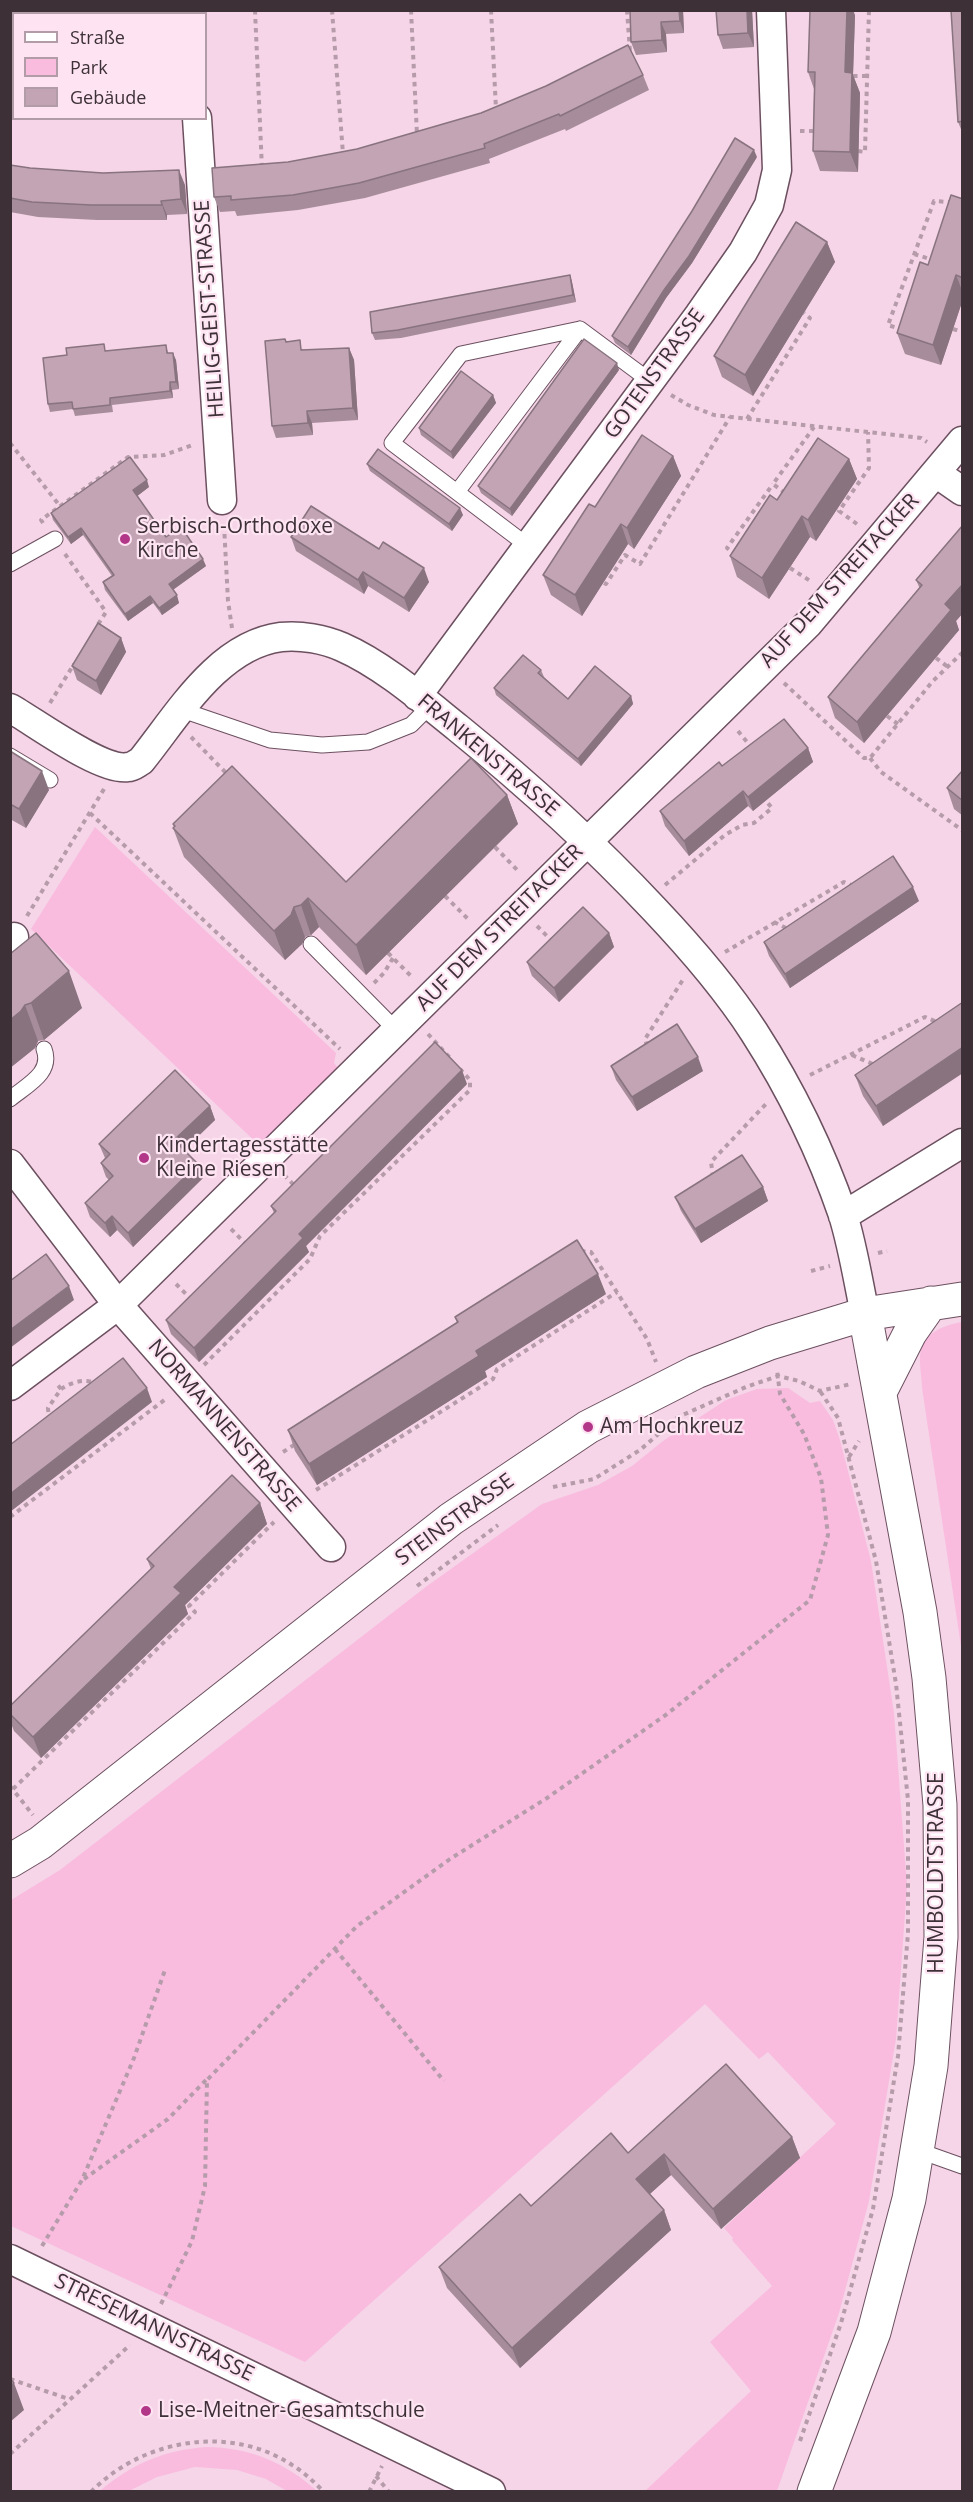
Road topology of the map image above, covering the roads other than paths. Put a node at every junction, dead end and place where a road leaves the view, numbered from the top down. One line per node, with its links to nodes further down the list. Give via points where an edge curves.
1 (771, 10): 4 (street, GOTENSTRASSE, via 777,170 769,205 743,252)
2 (197, 120): 8 (street, HEILIG-GEIST-STRASSE)
3 (580, 329): 4 (lane); 7 (lane); 7 (lane, via 461,354 392,443)
4 (650, 381): 10 (street, GOTENSTRASSE)
5 (949, 457): 6 (street); 17 (street, AUF DEM STREITACKER, via 808,624)
6 (963, 491)
7 (458, 492): 10 (lane)
8 (222, 500)
9 (55, 540): 11 (lane)
10 (528, 546): 12 (street, GOTENSTRASSE)
11 (10, 564)
12 (423, 701): 14 (lane, via 411,725 368,742 322,745 270,740); 14 (street, FRANKENSTRASSE, via 343,647 284,637 239,651 224,662); 17 (street, FRANKENSTRASSE)
13 (11, 709): 14 (street, FRANKENSTRASSE, via 95,759 118,767 130,767 141,761)
14 (178, 715)
15 (10, 756): 16 (lane)
16 (50, 780)
17 (588, 841): 19 (street, AUF DEM STREITACKER); 24 (street, FRANKENSTRASSE, via 701,960 754,1031 805,1122)
18 (311, 944): 19 (lane, via 353,987)
19 (412, 1014): 26 (street, AUF DEM STREITACKER)
20 (44, 1049): 21 (lane, via 47,1065 42,1073)
21 (10, 1099)
22 (963, 1143): 24 (street)
23 (10, 1164): 26 (street, NORMANNENSTRASSE)
24 (843, 1216): 27 (street, FRANKENSTRASSE)
25 (947, 1301): 27 (main road, STEINSTRASSE); 28 (main road, via 910,1333)
26 (117, 1305): 29 (street, AUF DEM STREITACKER); 30 (street, NORMANNENSTRASSE)
27 (865, 1314): 28 (main road, HUMBOLDTSTRASSE); 31 (main road, STEINSTRASSE, via 696,1372 588,1427 451,1519 40,1843)
28 (879, 1384): 32 (main road, HUMBOLDTSTRASSE, via 920,1612 940,1805 941,1937 932,2066)
29 (10, 1386)
30 (331, 1547)
31 (10, 1861)
32 (917, 2150): 33 (lane); 36 (main road, HUMBOLDTSTRASSE, via 909,2199 874,2332)
33 (963, 2166)
34 (20, 2263): 35 (street, STRESEMANNSTRASSE)
35 (491, 2492)
36 (814, 2492)

